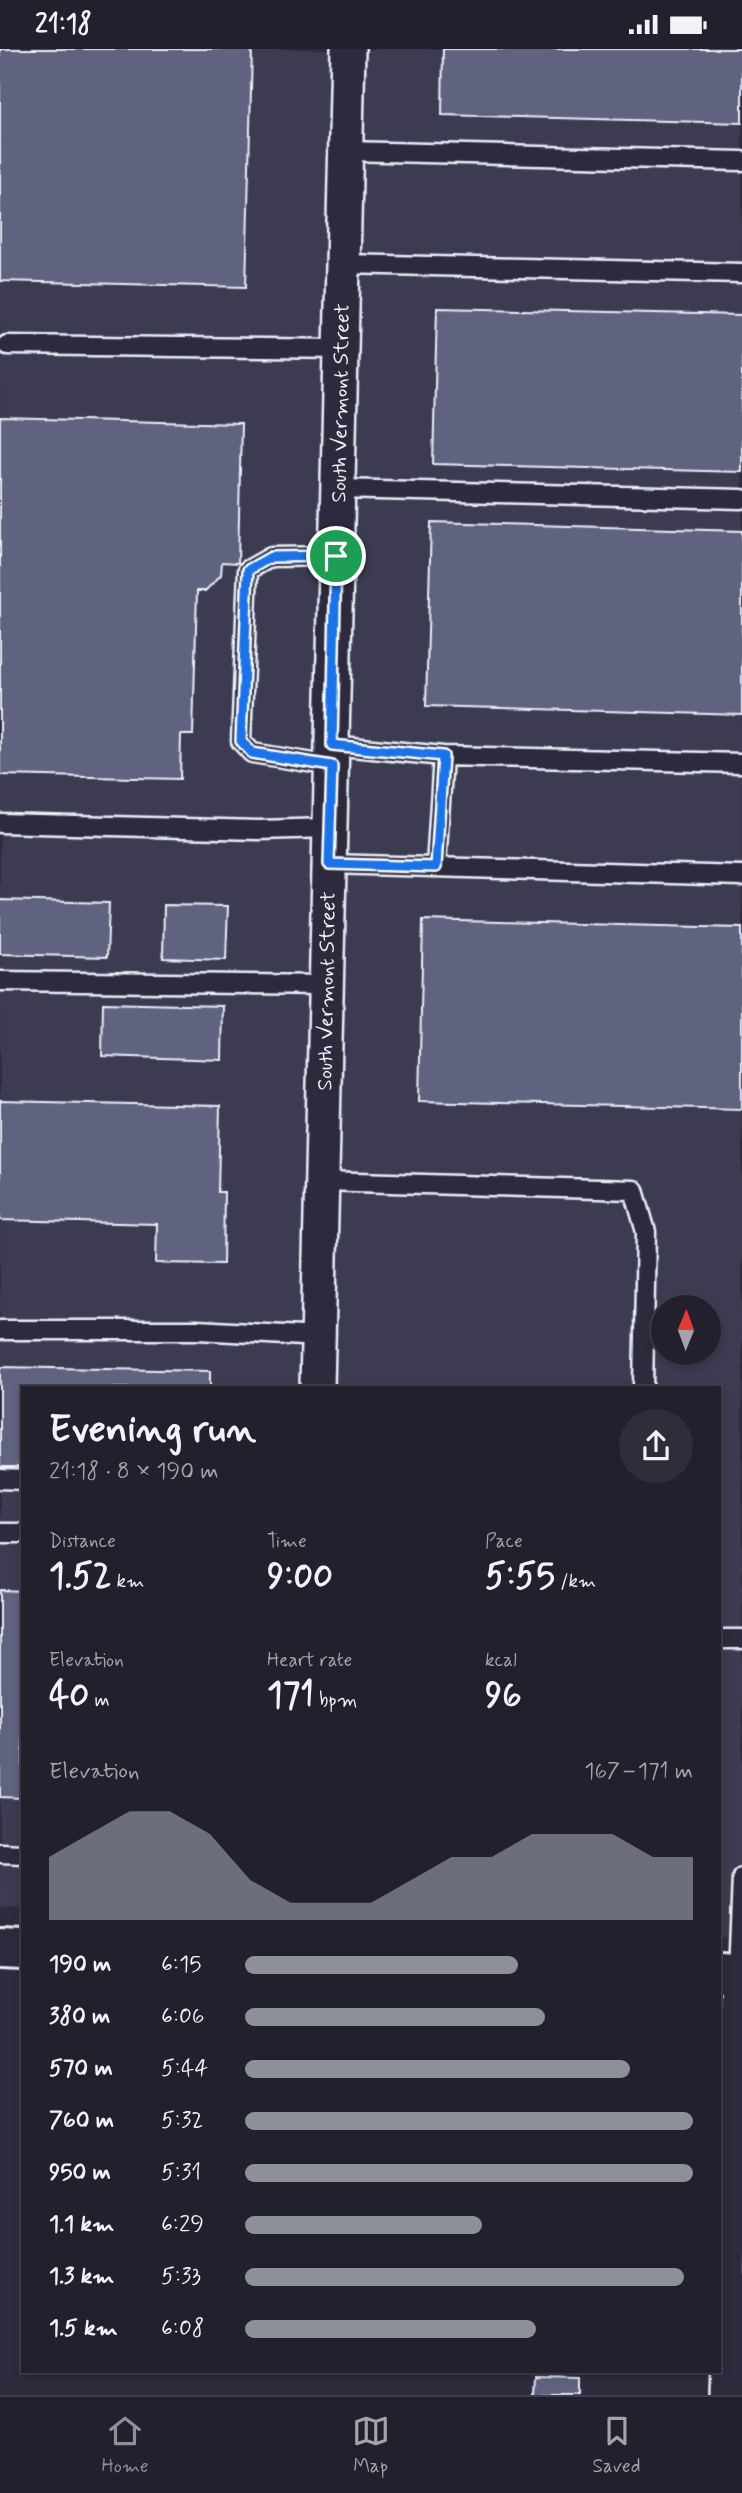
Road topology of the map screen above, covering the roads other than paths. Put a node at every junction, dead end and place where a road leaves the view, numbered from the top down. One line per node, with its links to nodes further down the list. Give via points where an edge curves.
1 (348, 49): 2 (street, South Vermont Street)
2 (345, 151): 3 (lane); 4 (street, South Vermont Street)
3 (742, 161)
4 (343, 264): 5 (lane); 7 (street, South Vermont Street)
5 (742, 273)
6 (7, 345): 7 (lane)
7 (341, 349): 8 (street, South Vermont Street)
8 (338, 489): 9 (lane); 10 (street, South Vermont Street)
9 (742, 499)
10 (336, 556): 11 (street, South Vermont Street); 11 (lane, via 271,557 248,570 241,741 252,753)
11 (332, 755): 12 (lane); 15 (street, South Vermont Street)
12 (443, 756): 13 (lane); 17 (lane)
13 (742, 763)
14 (0, 823): 15 (lane)
15 (330, 828): 16 (street, South Vermont Street)
16 (329, 864): 17 (lane); 20 (street, South Vermont Street)
17 (436, 867): 18 (lane)
18 (742, 876)
19 (0, 981): 20 (lane)
20 (327, 985): 21 (street, South Vermont Street)
21 (322, 1181): 23 (street, South Vermont Street); 25 (lane, via 634,1190 646,1231)
22 (0, 1330): 23 (lane, via 197,1330)
23 (318, 1337): 24 (street, South Vermont Street)
24 (317, 1386)
25 (643, 1386)
26 (0, 1479): 27 (lane)
27 (21, 1480)
28 (0, 1533): 29 (lane)
29 (21, 1533)
30 (721, 1639): 31 (lane)
31 (742, 1639)
32 (0, 1853): 33 (lane)
33 (21, 1854)
34 (742, 1877): 37 (lane)
35 (0, 1949): 36 (main road)
36 (21, 1950)
37 (733, 1973): 38 (street)
38 (725, 2395)

